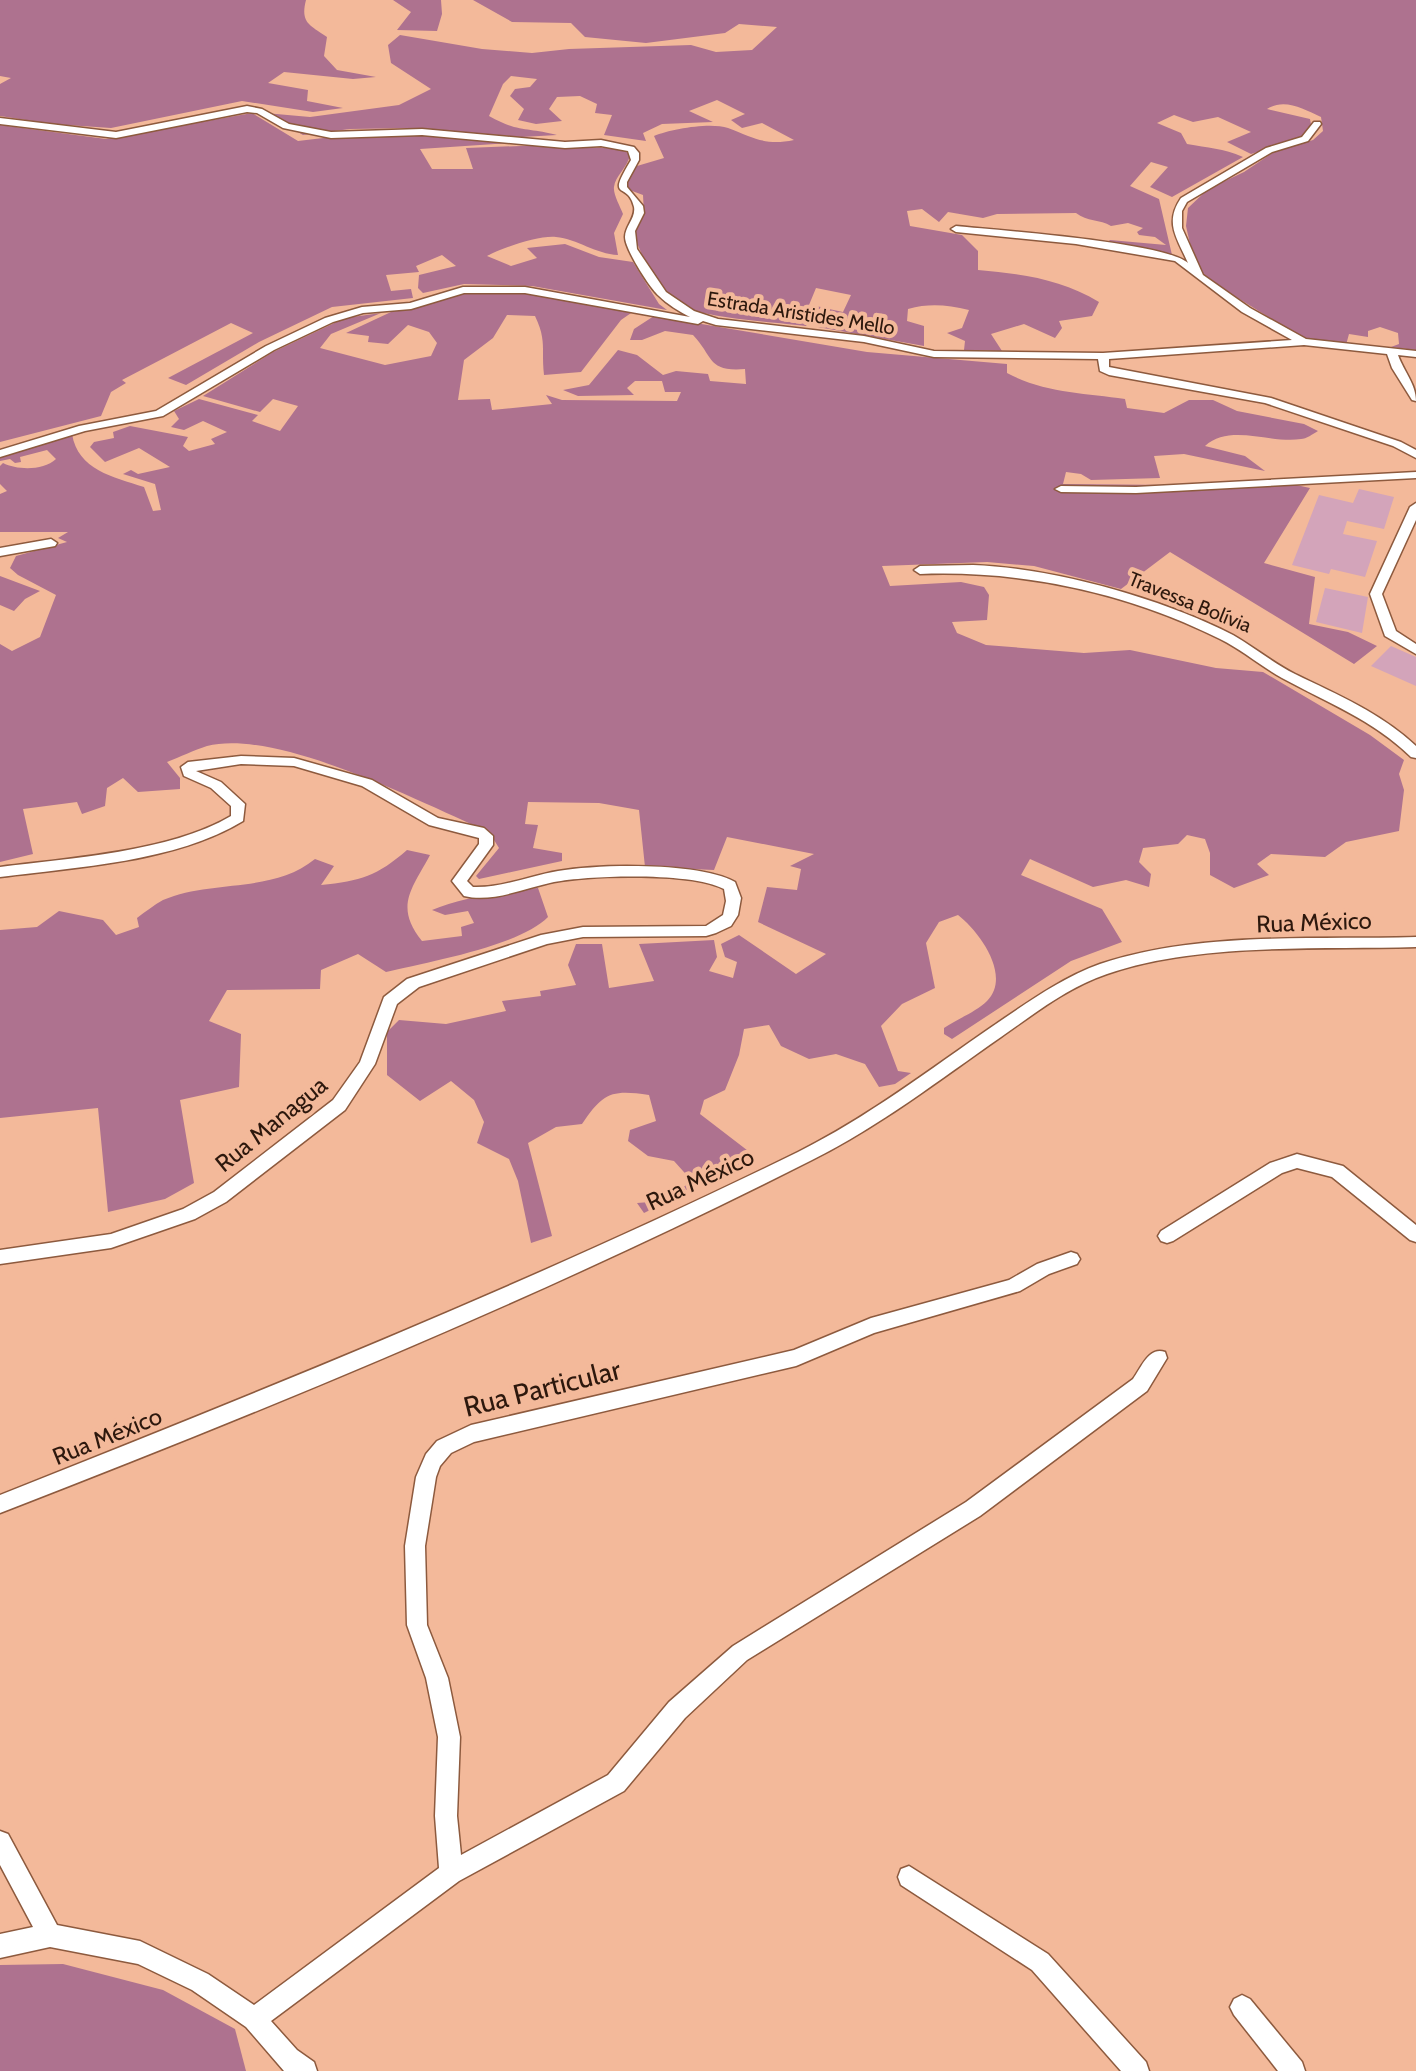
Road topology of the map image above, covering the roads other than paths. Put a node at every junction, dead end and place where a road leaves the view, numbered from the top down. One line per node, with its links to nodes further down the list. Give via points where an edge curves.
1 (0, 121): 5 (street, Estrada Aristides Mello, via 116,135 247,109 286,126 331,135 422,132 631,149 635,160 622,182 640,205 631,231 632,249 668,299)
2 (1317, 124): 4 (street, via 1305,139 1249,160 1184,200 1177,211 1177,228)
3 (956, 229): 4 (street, via 1171,256)
4 (1199, 277): 6 (street)
5 (716, 322): 9 (street, Estrada Aristides Mello, via 864,339 934,354); 11 (street, via 525,290 463,290 411,306 344,315 270,348 159,414 83,428)
6 (1304, 342): 7 (street, Estrada Aristides Mello); 9 (street, Estrada Aristides Mello)
7 (1392, 352): 8 (street, Estrada Aristides Mello); 10 (street)
8 (1416, 354)
9 (1103, 356): 12 (street, via 1104,369 1113,373 1267,400)
10 (1416, 398)
11 (0, 454)
12 (1416, 455)
13 (1416, 475): 14 (street)
14 (1061, 489)
15 (1416, 507): 19 (street, via 1376,594 1390,633)
16 (51, 543): 17 (street)
17 (0, 552)
18 (920, 570): 20 (street, Travessa Bolívia, via 1002,571 1066,582 1220,634 1378,722)
19 (1416, 650)
20 (1416, 754)
21 (0, 872): 25 (street, Rua Managua, via 216,833 238,818 238,804 216,785 189,773 188,767 271,760 326,769 367,783 424,818 479,831 486,836 486,845 459,881 469,892 567,874 671,874 723,881 735,902 730,919 706,931 583,932 413,983 390,1001 367,1064 339,1105 220,1197 189,1214 111,1241)
22 (1416, 942): 28 (street, Rua México, via 1201,951 1142,959 1071,982 864,1127 804,1157 389,1344)
23 (1416, 1235): 24 (street, via 1337,1171 1297,1161 1276,1168)
24 (1167, 1236)
25 (0, 1257)
26 (1071, 1259): 30 (street, Rua Particular, via 1014,1286 871,1326 796,1358 471,1434 444,1447 426,1477 415,1546 417,1625 437,1678 449,1737 446,1816)
27 (1158, 1358): 30 (street, via 1140,1385 973,1509 740,1653 677,1710 616,1783)
28 (0, 1504)
29 (0, 1842): 32 (street)
30 (451, 1873): 35 (street)
31 (909, 1877): 37 (street, via 1040,1962)
32 (50, 1935): 33 (street); 35 (street, via 140,1953 200,1982)
33 (0, 1946)
34 (1242, 2007): 38 (street)
35 (254, 2019): 36 (street)
36 (305, 2071)
37 (1137, 2071)
38 (1293, 2071)

